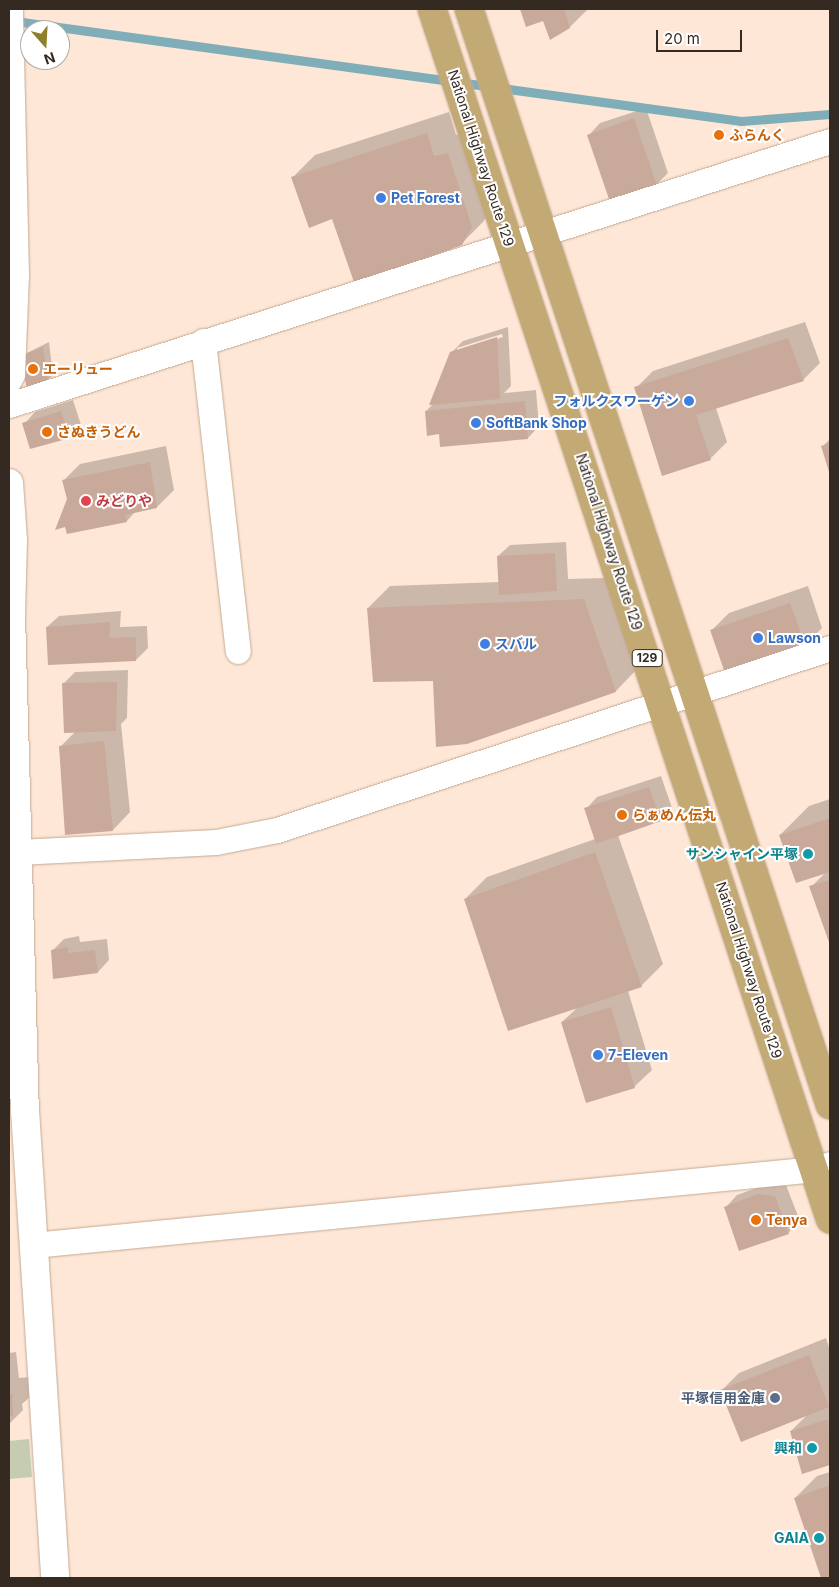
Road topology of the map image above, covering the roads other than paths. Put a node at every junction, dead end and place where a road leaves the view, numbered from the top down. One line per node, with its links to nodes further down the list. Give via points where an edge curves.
1 (10, 9): 8 (street, via 16,276 12,374)
2 (432, 9): 6 (highway, National Highway Route 129 / 129)
3 (469, 9): 5 (highway, 129)
4 (830, 141): 5 (street)
5 (543, 234): 6 (street); 14 (highway, 129)
6 (510, 245): 7 (street); 15 (highway, National Highway Route 129 / 129)
7 (203, 342): 9 (street); 13 (street)
8 (9, 380)
9 (9, 405)
10 (9, 483): 11 (street, via 13,540)
11 (10, 615): 16 (street)
12 (830, 648): 14 (street)
13 (238, 650)
14 (694, 692): 15 (street); 17 (highway, 129)
15 (662, 703): 16 (street, via 277,830 216,842); 19 (highway, National Highway Route 129 / 129)
16 (18, 852): 18 (street)
17 (830, 1105)
18 (17, 1109): 21 (street)
19 (822, 1166): 20 (highway, National Highway Route 129 / 129); 21 (street)
20 (830, 1220)
21 (33, 1245): 22 (street)
22 (55, 1578)

